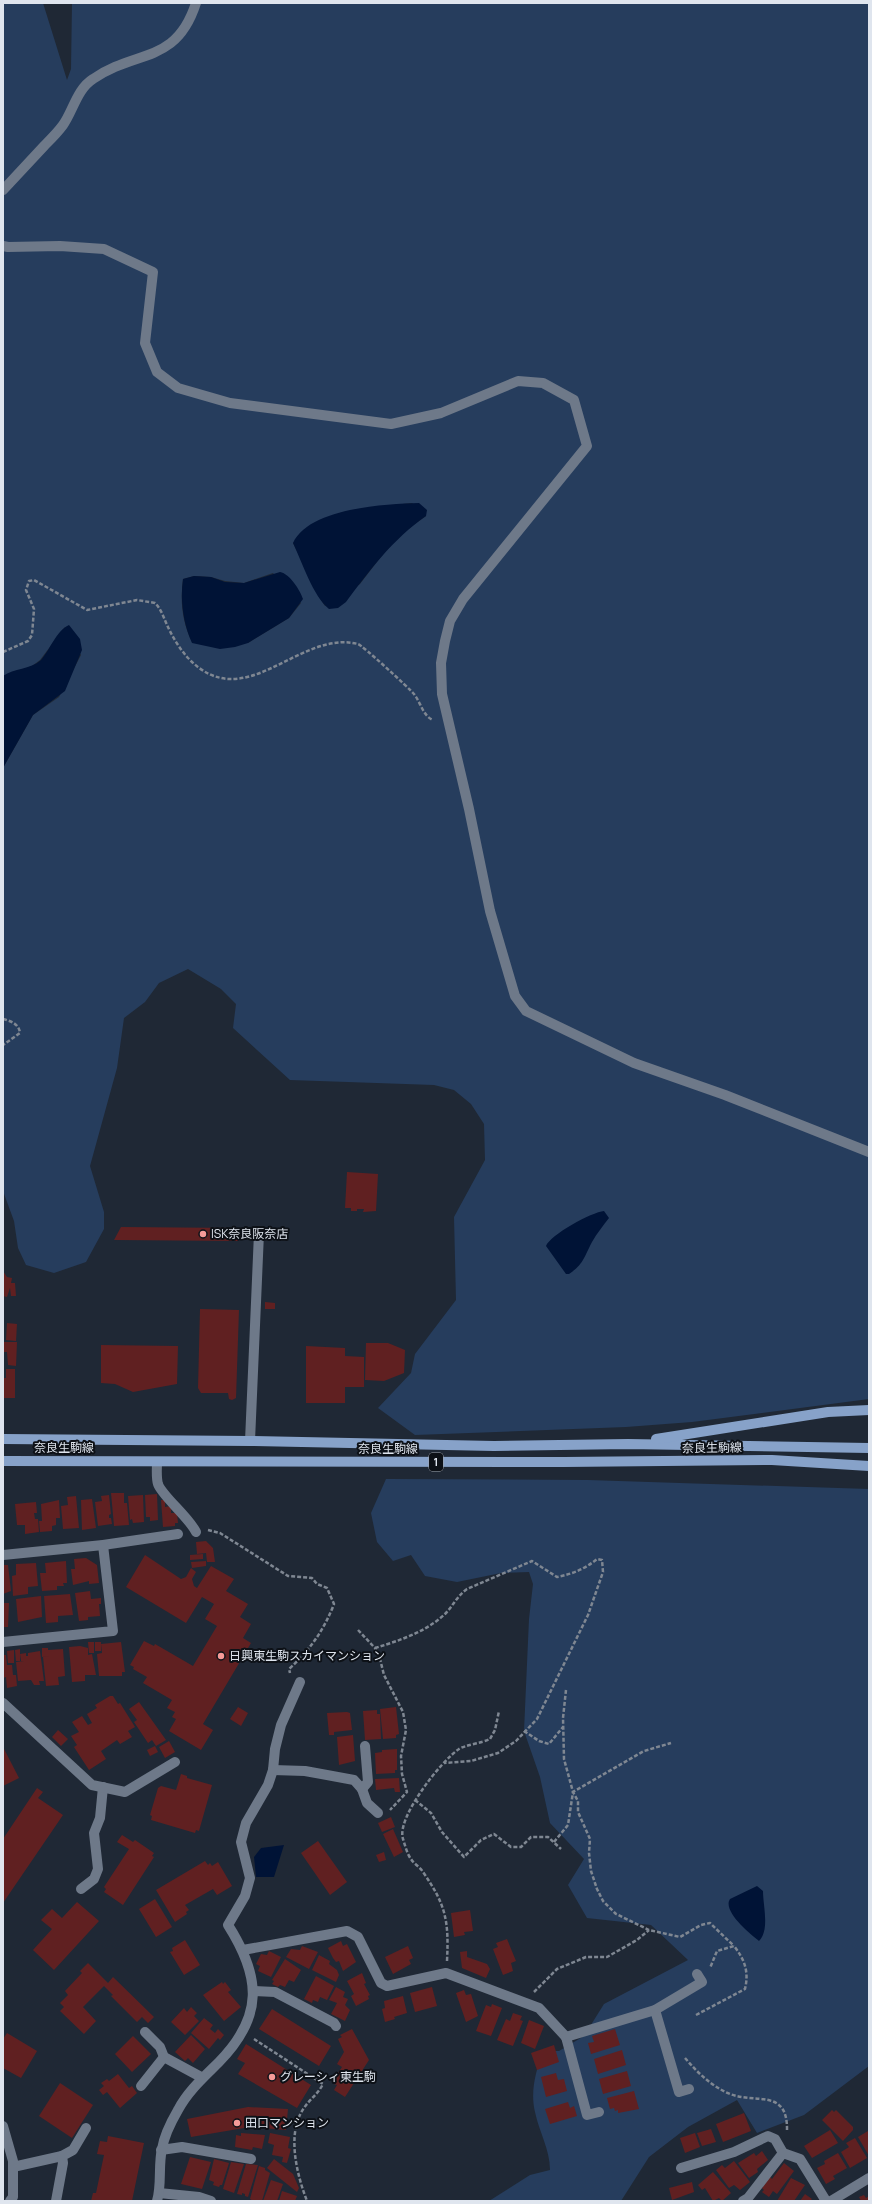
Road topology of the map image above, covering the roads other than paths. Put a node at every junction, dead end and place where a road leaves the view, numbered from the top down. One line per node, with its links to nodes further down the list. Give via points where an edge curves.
1 (196, 3): 2 (street, via 186,25 174,41 158,52 138,58 91,80 76,100 64,125)
2 (3, 190)
3 (3, 246): 4 (street, via 104,249 153,272 145,343 157,372 178,388 230,403 391,424 441,413 518,381 543,383 574,400 587,446 463,599 450,621 441,663 442,694 490,911 515,996 526,1011 634,1063 725,1094)
4 (869, 1152)
5 (258, 1233): 8 (street)
6 (869, 1410): 9 (main road, via 828,1412)
7 (3, 1439): 8 (main road, 奈良生駒線 / 1)
8 (250, 1441): 9 (main road, 奈良生駒線 / 1, via 494,1446)
9 (628, 1444): 10 (main road, 奈良生駒線 / 1)
10 (869, 1448)
11 (3, 1461): 12 (main road, 奈良生駒線 / 1)
12 (157, 1462): 13 (main road, 奈良生駒線 / 1, via 772,1460); 14 (street, via 158,1482 162,1492 191,1522)
13 (869, 1466)
14 (196, 1532)
15 (178, 1534): 16 (street)
16 (103, 1545): 17 (street); 18 (street, via 113,1631)
17 (3, 1555)
18 (3, 1642)
19 (300, 1682): 23 (street, via 281,1725 275,1749)
20 (3, 1703): 24 (street, via 92,1785)
21 (365, 1746): 25 (street, via 368,1782)
22 (175, 1762): 24 (street, via 125,1792)
23 (274, 1770): 25 (street, via 305,1771 354,1780); 28 (street, via 246,1823 241,1842 250,1878 245,1896 228,1926)
24 (104, 1787): 27 (street, via 100,1818 94,1833 98,1870 94,1879)
25 (362, 1789): 26 (street, via 367,1803)
26 (378, 1813)
27 (81, 1889)
28 (243, 1950): 30 (street); 34 (street, via 347,1931 358,1937 381,1983 387,1986 446,1973 539,2008)
29 (700, 1978): 31 (street)
30 (254, 1991): 32 (street, via 275,1992); 36 (street, via 254,2002 244,2032)
31 (655, 2010): 34 (street); 38 (street, via 679,2092)
32 (336, 2026)
33 (145, 2032): 35 (street, via 160,2047)
34 (566, 2037): 39 (street, via 587,2115)
35 (164, 2057): 36 (street); 37 (street)
36 (201, 2077): 42 (street, via 178,2110)
37 (141, 2086)
38 (689, 2089)
39 (599, 2112)
40 (3, 2126): 46 (street)
41 (86, 2128): 44 (street, via 73,2150)
42 (161, 2150): 45 (street, via 182,2147); 49 (street)
43 (783, 2152): 47 (street, via 775,2139 768,2136 734,2152); 50 (street); 54 (street, via 800,2159)
44 (62, 2156): 46 (street); 52 (street, via 64,2163)
45 (251, 2158)
46 (13, 2167): 51 (street, via 13,2197)
47 (681, 2168)
48 (869, 2178): 55 (street)
49 (158, 2197): 53 (street, via 199,2197)
50 (747, 2200)
51 (10, 2201)
52 (56, 2201)
53 (211, 2201)
54 (826, 2201)
55 (831, 2201)

